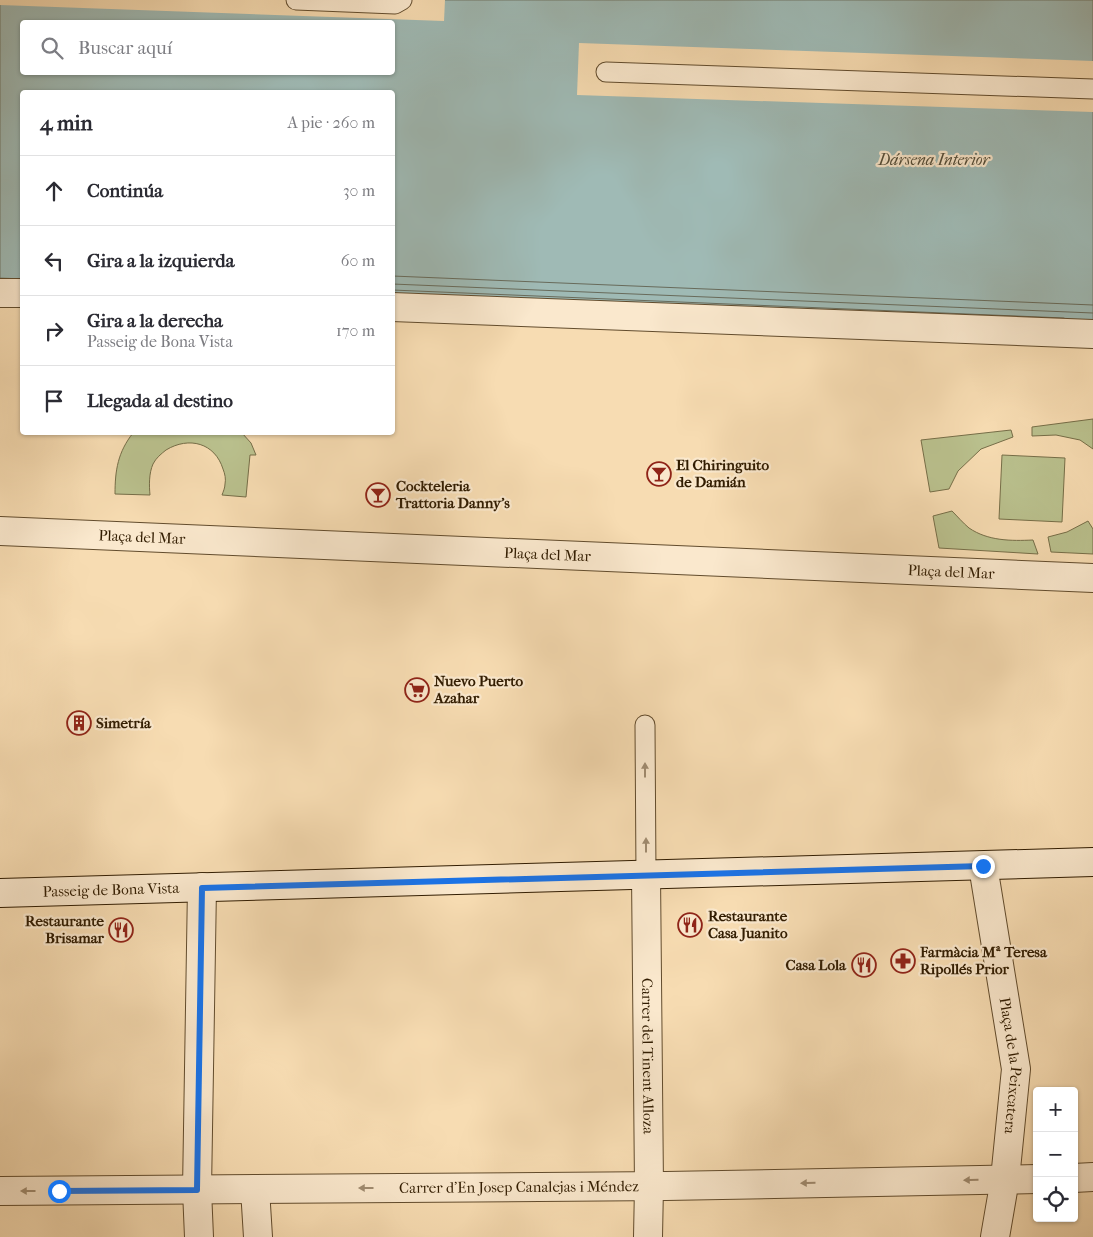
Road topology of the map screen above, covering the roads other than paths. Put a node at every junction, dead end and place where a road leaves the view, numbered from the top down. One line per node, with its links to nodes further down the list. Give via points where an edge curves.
1 (296, 0): 2 (lane, via 395,4)
2 (402, 0)
3 (606, 72): 4 (lane)
4 (1093, 88)
5 (0, 292): 6 (street)
6 (20, 293)
7 (395, 307): 8 (street)
8 (1093, 334)
9 (0, 531): 10 (street, Plaça del Mar)
10 (1093, 578)
11 (645, 725): 14 (lane, one-way to 11)
12 (1093, 862): 13 (street, Passeig de Bona Vista)
13 (983, 866): 14 (street, Passeig de Bona Vista); 20 (street, Plaça de la Peixcatera, via 1016,1069)
14 (646, 875): 15 (street, Passeig de Bona Vista); 21 (street, Carrer del Tinent Alloza)
15 (202, 888): 16 (street, Passeig de Bona Vista); 23 (street)
16 (0, 893)
17 (1033, 1178): 20 (street, Carrer d'En Josep Canalejas i Méndez)
18 (1078, 1178): 19 (street)
19 (1093, 1178)
20 (1005, 1179): 21 (street, Carrer d'En Josep Canalejas i Méndez, one-way to 21); 28 (street, Plaça de la Peixcatera)
21 (649, 1186): 22 (street, Carrer d'En Josep Canalejas i Méndez, one-way to 22); 27 (street, Carrer del Tinent Alloza)
22 (255, 1189): 23 (street, Carrer d'En Josep Canalejas i Méndez); 26 (street)
23 (197, 1190): 24 (street, Carrer d'En Josep Canalejas i Méndez, one-way to 24); 25 (street)
24 (0, 1191)
25 (200, 1237)
26 (258, 1237)
27 (648, 1237)
28 (995, 1237)

